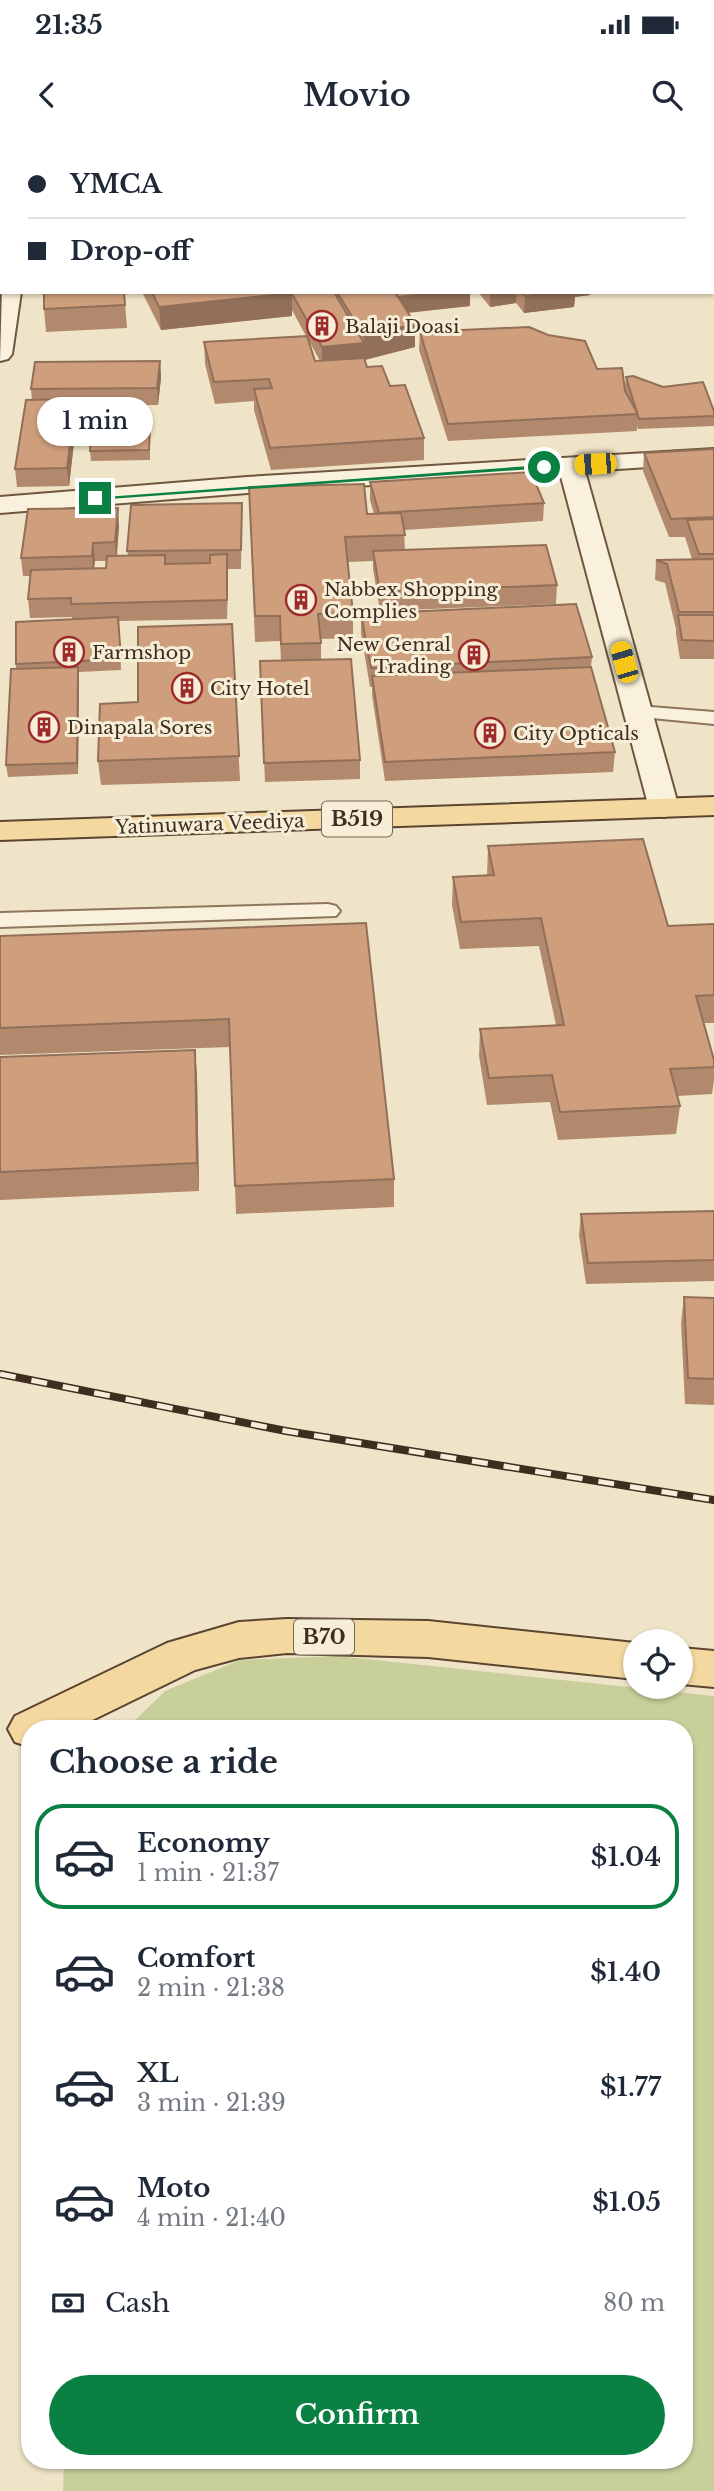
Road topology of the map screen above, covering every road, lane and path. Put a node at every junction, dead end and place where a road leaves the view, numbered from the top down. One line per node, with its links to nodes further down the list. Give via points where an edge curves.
1 (10, 294): 2 (street)
2 (0, 354)
3 (714, 456): 4 (street)
4 (571, 465): 5 (street); 6 (street)
5 (0, 505)
6 (638, 712): 7 (lane); 9 (street)
7 (714, 718)
8 (714, 806): 9 (main road, Yatinuwara Veediya / B519)
9 (664, 808): 10 (main road, Yatinuwara Veediya / B519)
10 (0, 831)
11 (328, 911): 12 (lane)
12 (0, 920)
13 (623, 1660): 16 (main road, B70, via 428,1639 287,1636 239,1640 183,1656)
14 (693, 1667): 15 (main road)
15 (714, 1669)
16 (49, 1720)
17 (21, 1732): 18 (main road, B70)
18 (0, 1740)

